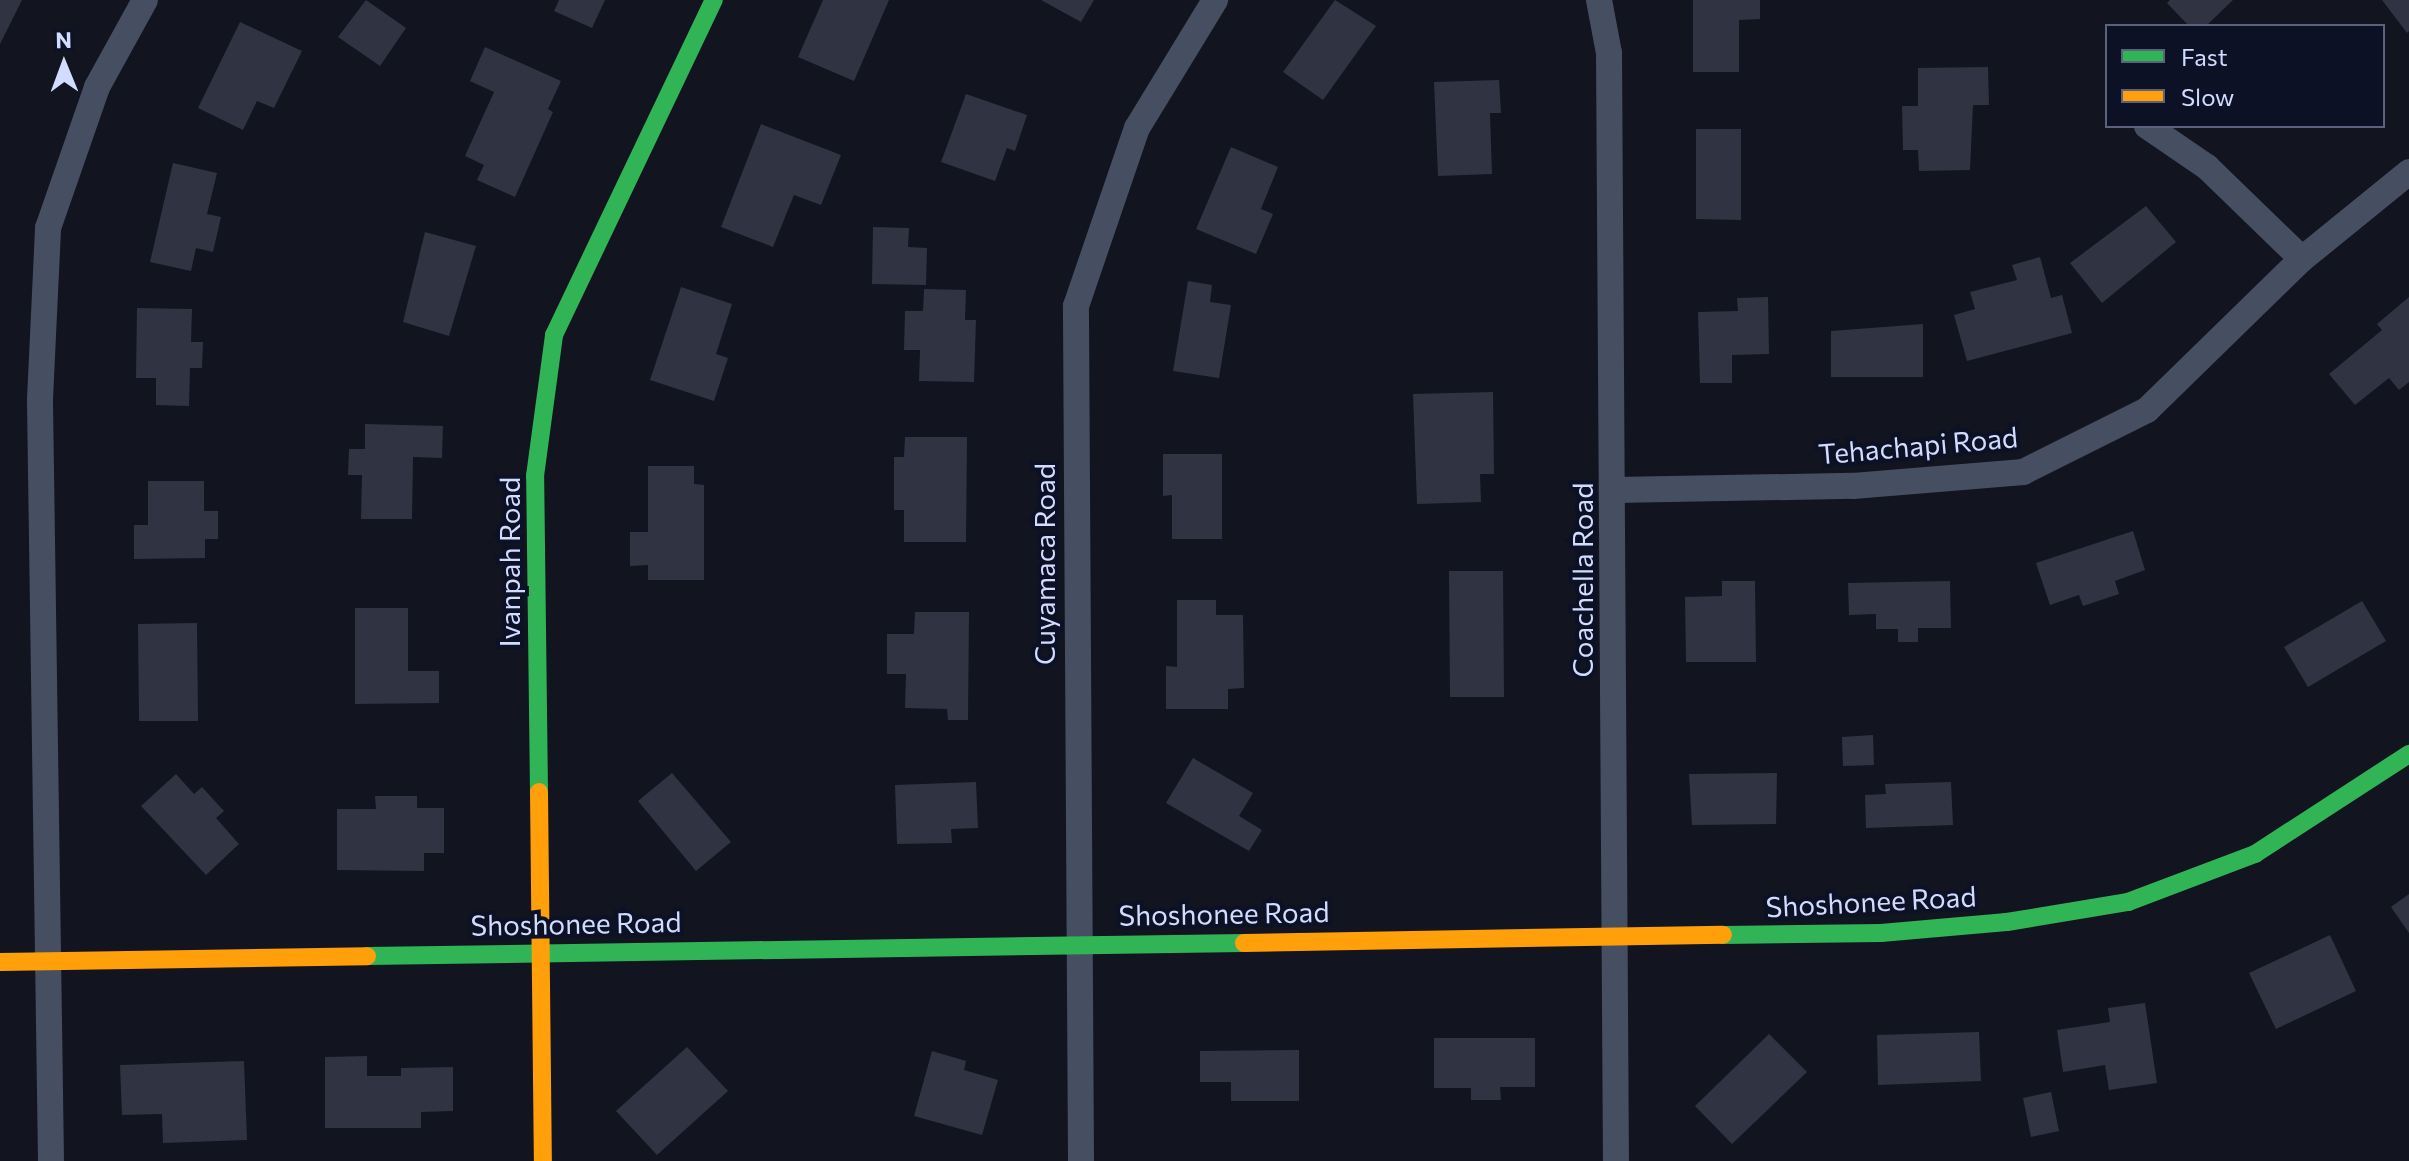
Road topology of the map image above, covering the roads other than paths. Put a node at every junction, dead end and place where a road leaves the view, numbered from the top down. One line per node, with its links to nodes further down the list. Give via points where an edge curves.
1 (145, 0): 13 (street, via 97,87 48,228 40,399)
2 (714, 0): 12 (street, Ivanpah Road, via 554,335 535,476)
3 (1215, 0): 11 (street, Cuyamaca Road, via 1137,128 1076,306)
4 (1599, 0): 8 (street, Coachella Road, via 1609,53)
5 (2150, 128): 7 (street, via 2207,167)
6 (2409, 172): 7 (street, Tehachapi Road)
7 (2302, 259): 8 (street, Tehachapi Road, via 2147,410 2023,472 1853,486)
8 (1615, 490): 10 (street, Coachella Road)
9 (2409, 754): 10 (street, Shoshonee Road, via 2255,854 2128,902 2007,922 1881,933)
10 (1614, 935): 11 (street, Shoshonee Road); 18 (street, Coachella Road)
11 (1076, 942): 12 (street, Shoshonee Road); 17 (street, Cuyamaca Road)
12 (539, 952): 13 (street, Shoshonee Road); 16 (street, Ivanpah Road)
13 (47, 960): 14 (street, Shoshonee Road); 15 (street)
14 (0, 962)
15 (51, 1161)
16 (543, 1161)
17 (1081, 1161)
18 (1616, 1161)

